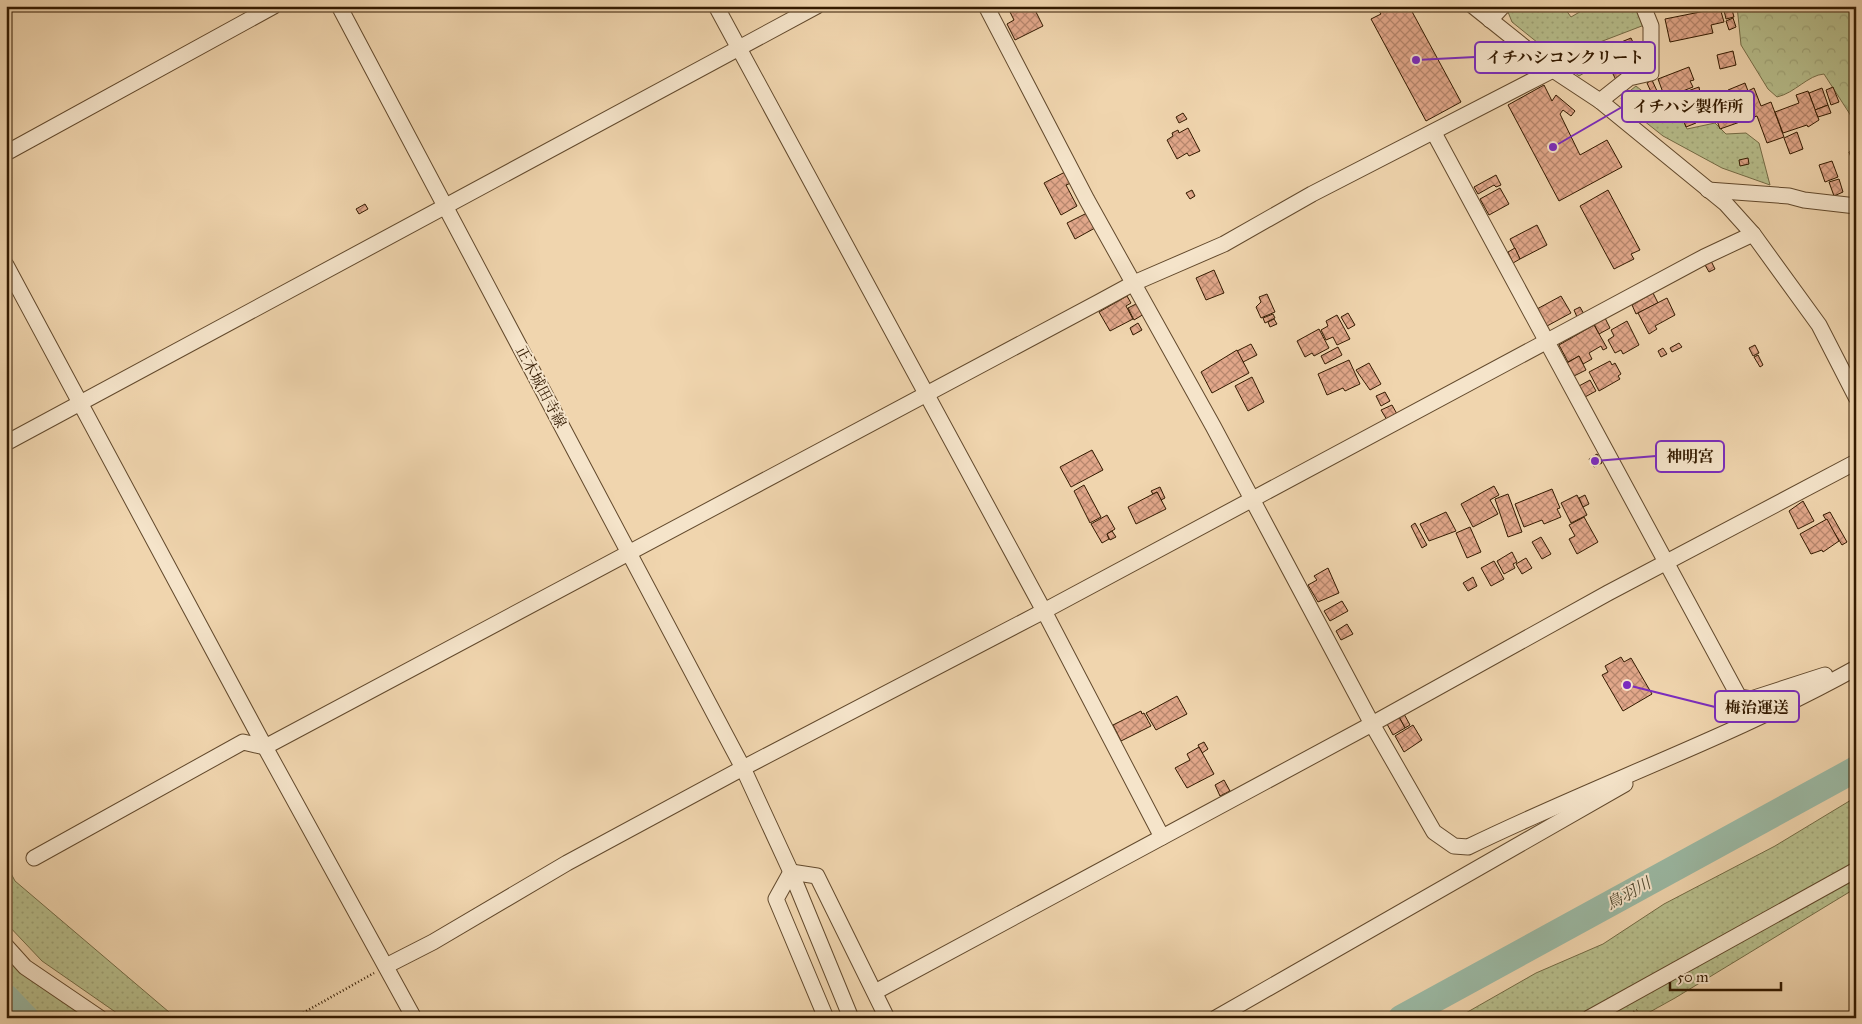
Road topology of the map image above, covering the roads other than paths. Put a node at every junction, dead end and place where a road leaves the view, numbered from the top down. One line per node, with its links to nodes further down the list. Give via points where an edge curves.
1 (274, 6): 14 (street)
2 (339, 6): 17 (street, 正木城田寺線)
3 (716, 6): 10 (street)
4 (817, 6): 10 (street)
5 (986, 6): 20 (street)
6 (1473, 6): 9 (street)
7 (1503, 6): 9 (street)
8 (1643, 6): 12 (street, via 1651,26 1651,73 1630,78)
9 (1490, 20): 11 (street)
10 (739, 48): 17 (street); 22 (street)
11 (1553, 70): 12 (street); 13 (street)
12 (1600, 101): 15 (street)
13 (1434, 133): 20 (street, via 1312,194 1224,244); 21 (street)
14 (6, 153)
15 (1708, 190): 16 (street, via 1789,196); 18 (street, via 1726,204)
16 (1856, 206)
17 (444, 207): 24 (street); 28 (street, 正木城田寺線)
18 (1753, 234): 21 (street); 23 (street, via 1819,325)
19 (6, 265): 24 (street)
20 (1134, 284): 22 (street); 27 (street)
21 (1545, 342): 27 (street); 29 (street)
22 (925, 393): 28 (street); 30 (street)
23 (1856, 397)
24 (80, 402): 25 (street); 33 (street)
25 (6, 443)
26 (1856, 462): 29 (street)
27 (1253, 500): 30 (street); 32 (street)
28 (630, 552): 33 (street); 35 (street, 正木城田寺線)
29 (1667, 562): 31 (street, via 1739,697 1751,699); 32 (street)
30 (1044, 611): 35 (street); 36 (street)
31 (1854, 669): 34 (street)
32 (1372, 724): 34 (street, via 1434,832 1454,846 1468,847 1545,809); 36 (street)
33 (264, 747): 37 (street, via 243,742); 41 (street)
34 (1685, 750): 48 (street)
35 (743, 768): 39 (street, 正木城田寺線); 41 (street)
36 (1162, 837): 42 (street)
37 (34, 858)
38 (1856, 870): 49 (street)
39 (791, 872): 42 (street, via 817,876); 43 (street, via 776,899); 46 (street, 正木城田寺線)
40 (6, 946): 44 (street, via 24,967)
41 (386, 966): 45 (street)
42 (875, 992): 47 (street)
43 (823, 1016)
44 (100, 1018)
45 (414, 1018)
46 (851, 1018)
47 (887, 1018)
48 (1216, 1018)
49 (1589, 1018)

